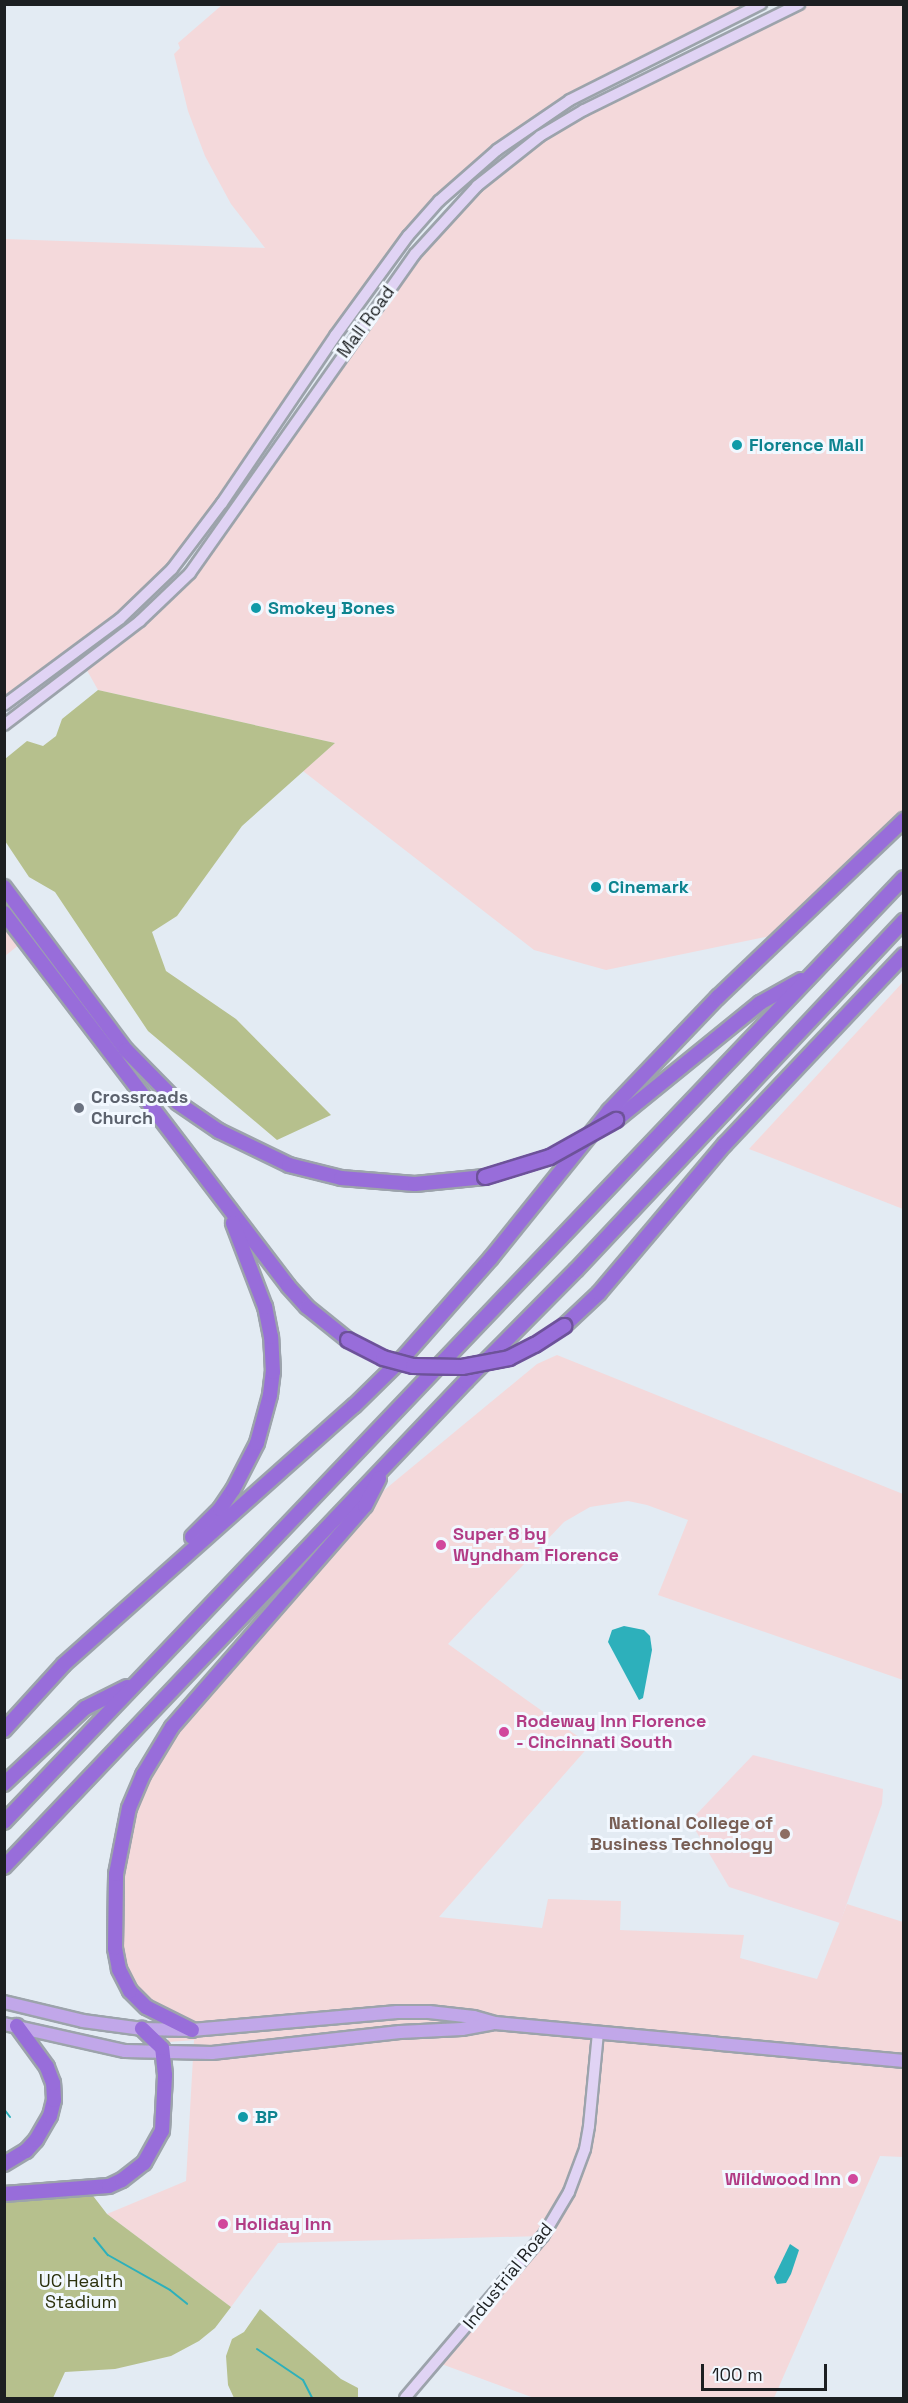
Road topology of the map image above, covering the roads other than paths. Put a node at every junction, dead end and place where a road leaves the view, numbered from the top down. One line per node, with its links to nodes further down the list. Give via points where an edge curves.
1 (761, 4): 3 (main road, Mall Road, via 570,100 496,150 438,201 335,336 222,503 172,569 120,619)
2 (799, 4): 4 (main road, Mall Road, via 584,110 540,136 477,186 415,254 190,573 140,621)
3 (4, 705)
4 (4, 725)
5 (903, 820): 14 (highway, via 718,997 609,1111 491,1258 402,1359)
6 (903, 878): 11 (highway)
7 (4, 887): 11 (highway, bridge, via 126,1050 178,1103 219,1131 289,1165 341,1178 415,1184 485,1177 550,1157 616,1120 760,1003)
8 (4, 913): 12 (highway)
9 (903, 921): 13 (highway, via 576,1270)
10 (903, 955): 12 (highway, bridge, via 741,1127 599,1293 564,1326 509,1358 462,1367 413,1366 383,1358 348,1340 298,1299)
11 (813, 973): 15 (highway)
12 (222, 1199): 14 (highway, via 256,1279 272,1337 273,1372 266,1418 246,1465 220,1509 139,1586)
13 (383, 1468): 19 (highway); 24 (highway, via 365,1506 172,1727 143,1774 129,1808 116,1874 115,1948 119,1969 130,1990 146,2007)
14 (113, 1618): 16 (highway, via 47,1680)
15 (137, 1682): 17 (highway, via 85,1708); 18 (highway)
16 (4, 1730)
17 (4, 1784)
18 (4, 1822)
19 (4, 1867)
20 (4, 2002): 23 (main road, via 83,2021)
21 (495, 2023): 24 (main road, via 454,2013 397,2012); 25 (main road); 26 (main road, via 212,2054)
22 (11, 2025): 26 (main road, via 125,2051); 28 (highway, via 47,2067 54,2100 36,2140)
23 (142, 2029): 24 (main road); 26 (highway)
24 (192, 2030)
25 (598, 2032): 27 (main road); 30 (main road, Industrial Road, via 585,2149 563,2203 543,2236)
26 (164, 2053): 29 (highway, via 166,2098 162,2131 144,2163 109,2186)
27 (903, 2061)
28 (4, 2164)
29 (4, 2194)
30 (405, 2398)

